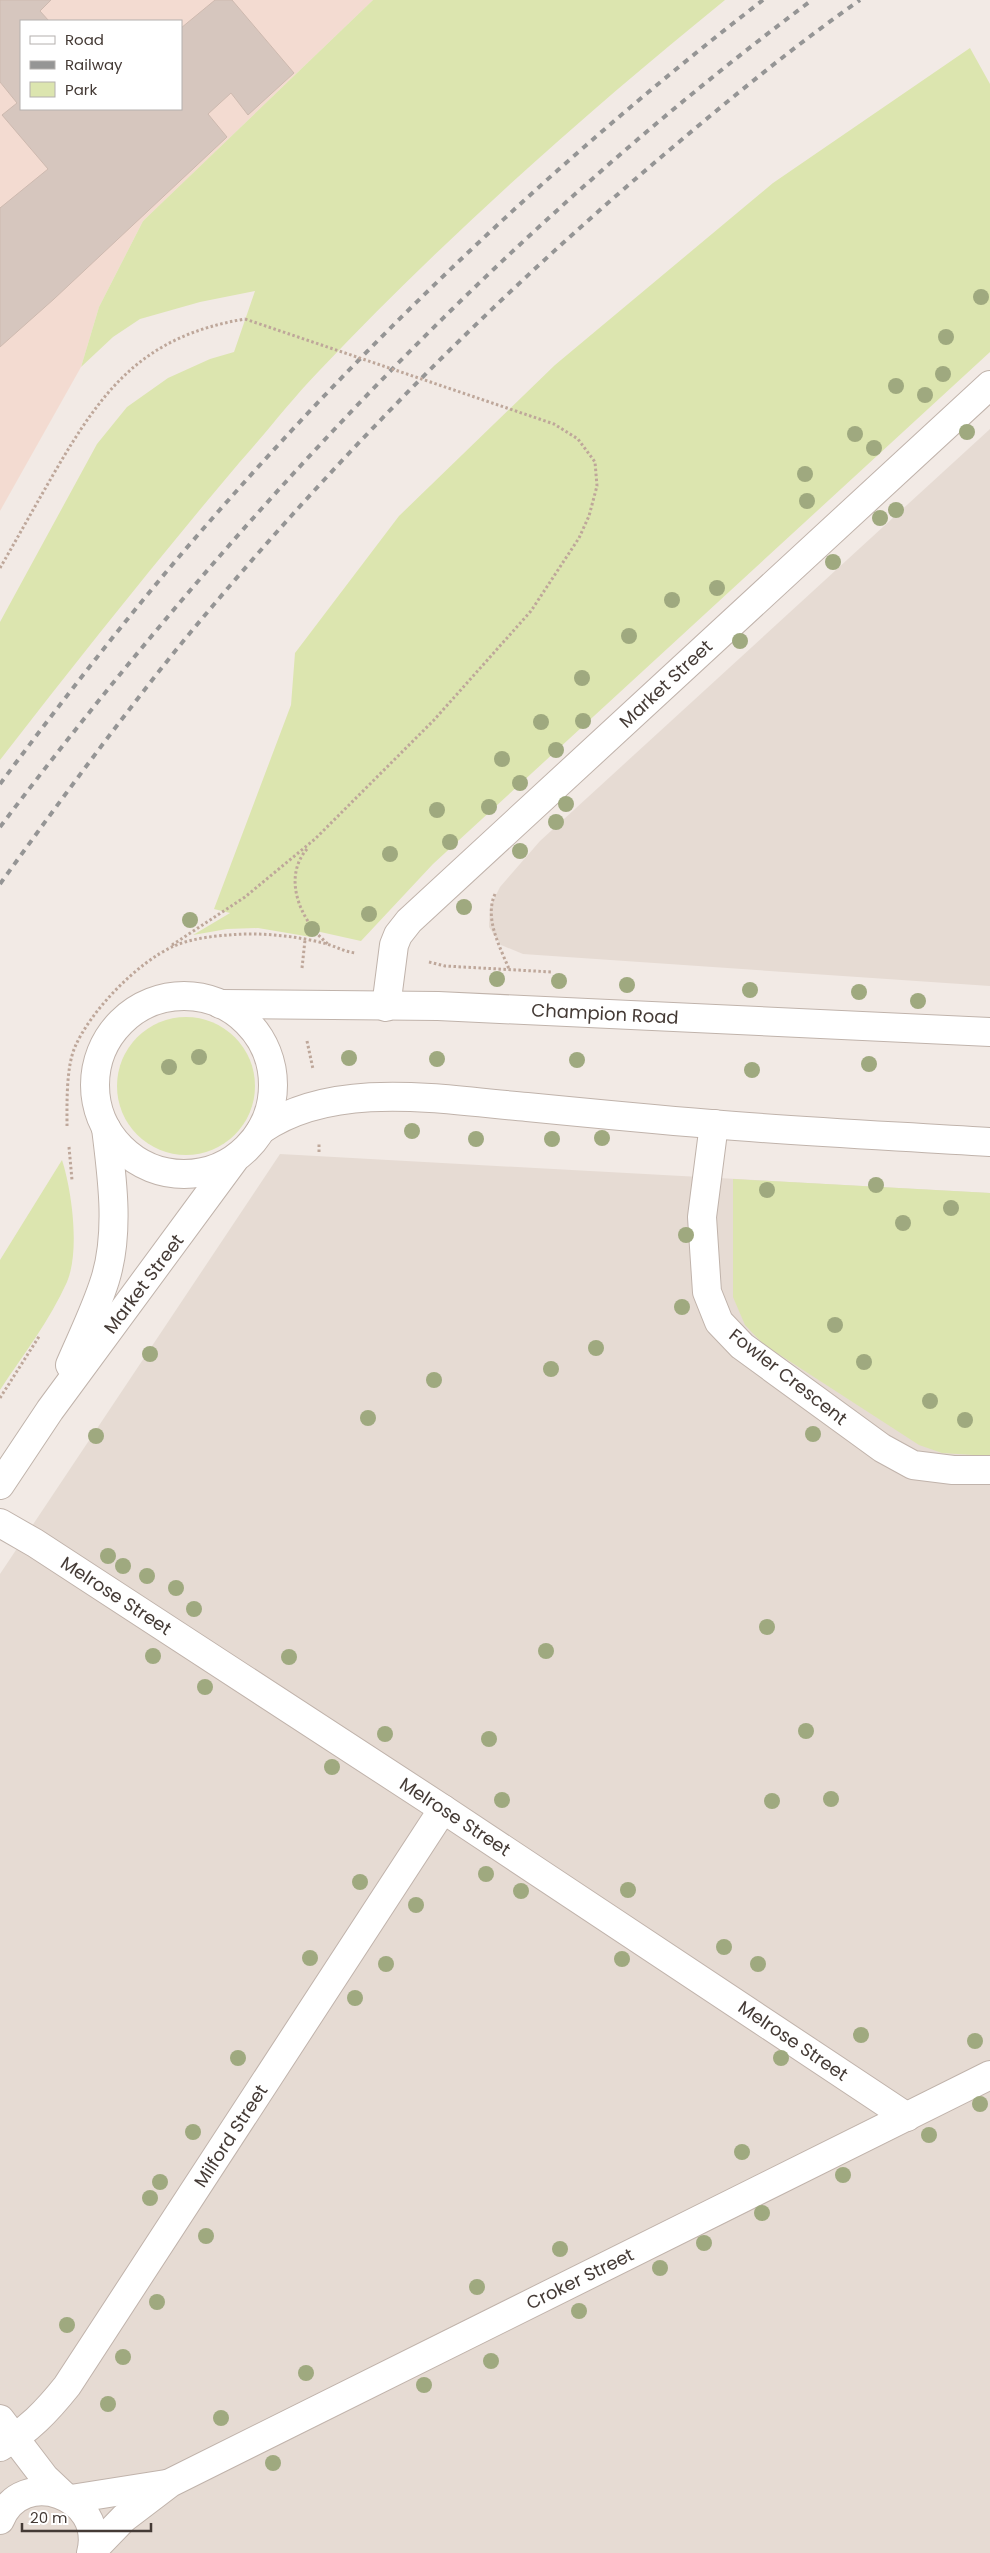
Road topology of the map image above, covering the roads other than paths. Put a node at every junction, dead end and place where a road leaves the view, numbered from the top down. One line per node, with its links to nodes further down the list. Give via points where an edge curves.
1 (990, 385): 3 (street, Market Street, via 417,913 398,936 391,958)
2 (220, 1004): 3 (street, Champion Road); 6 (street, via 184,996 159,1000 137,1010 118,1027 104,1047 96,1071 96,1096); 7 (street, via 239,1015 254,1030 268,1058 273,1078 272,1100)
3 (386, 1006): 4 (street, Champion Road)
4 (990, 1032)
5 (714, 1124): 7 (street, via 382,1097 320,1105 278,1119); 8 (street); 11 (street, Fowler Crescent, via 702,1217 707,1292 719,1322 742,1346 882,1448 914,1465)
6 (106, 1128): 9 (street, via 113,1140 133,1159 158,1171 199,1173); 10 (street, Market Street, via 113,1219 105,1280)
7 (261, 1130): 9 (street)
8 (990, 1142)
9 (236, 1157): 10 (street, Market Street)
10 (50, 1410): 12 (street, Market Street)
11 (990, 1470)
12 (0, 1485)
13 (0, 1523): 14 (street, Melrose Street)
14 (443, 1809): 16 (street, Melrose Street); 17 (street, Milford Street, via 72,2380 41,2417)
15 (990, 2075): 16 (street, Croker Street)
16 (907, 2116): 18 (street, Croker Street)
17 (5, 2435): 19 (street)
18 (170, 2483): 19 (street, Croker Street); 21 (street, Croker Street, via 124,2518)
19 (67, 2497): 20 (street, Croker Street, via 46,2492 29,2494 14,2502); 21 (street, via 90,2522 94,2542)
20 (0, 2520)
21 (92, 2552)

